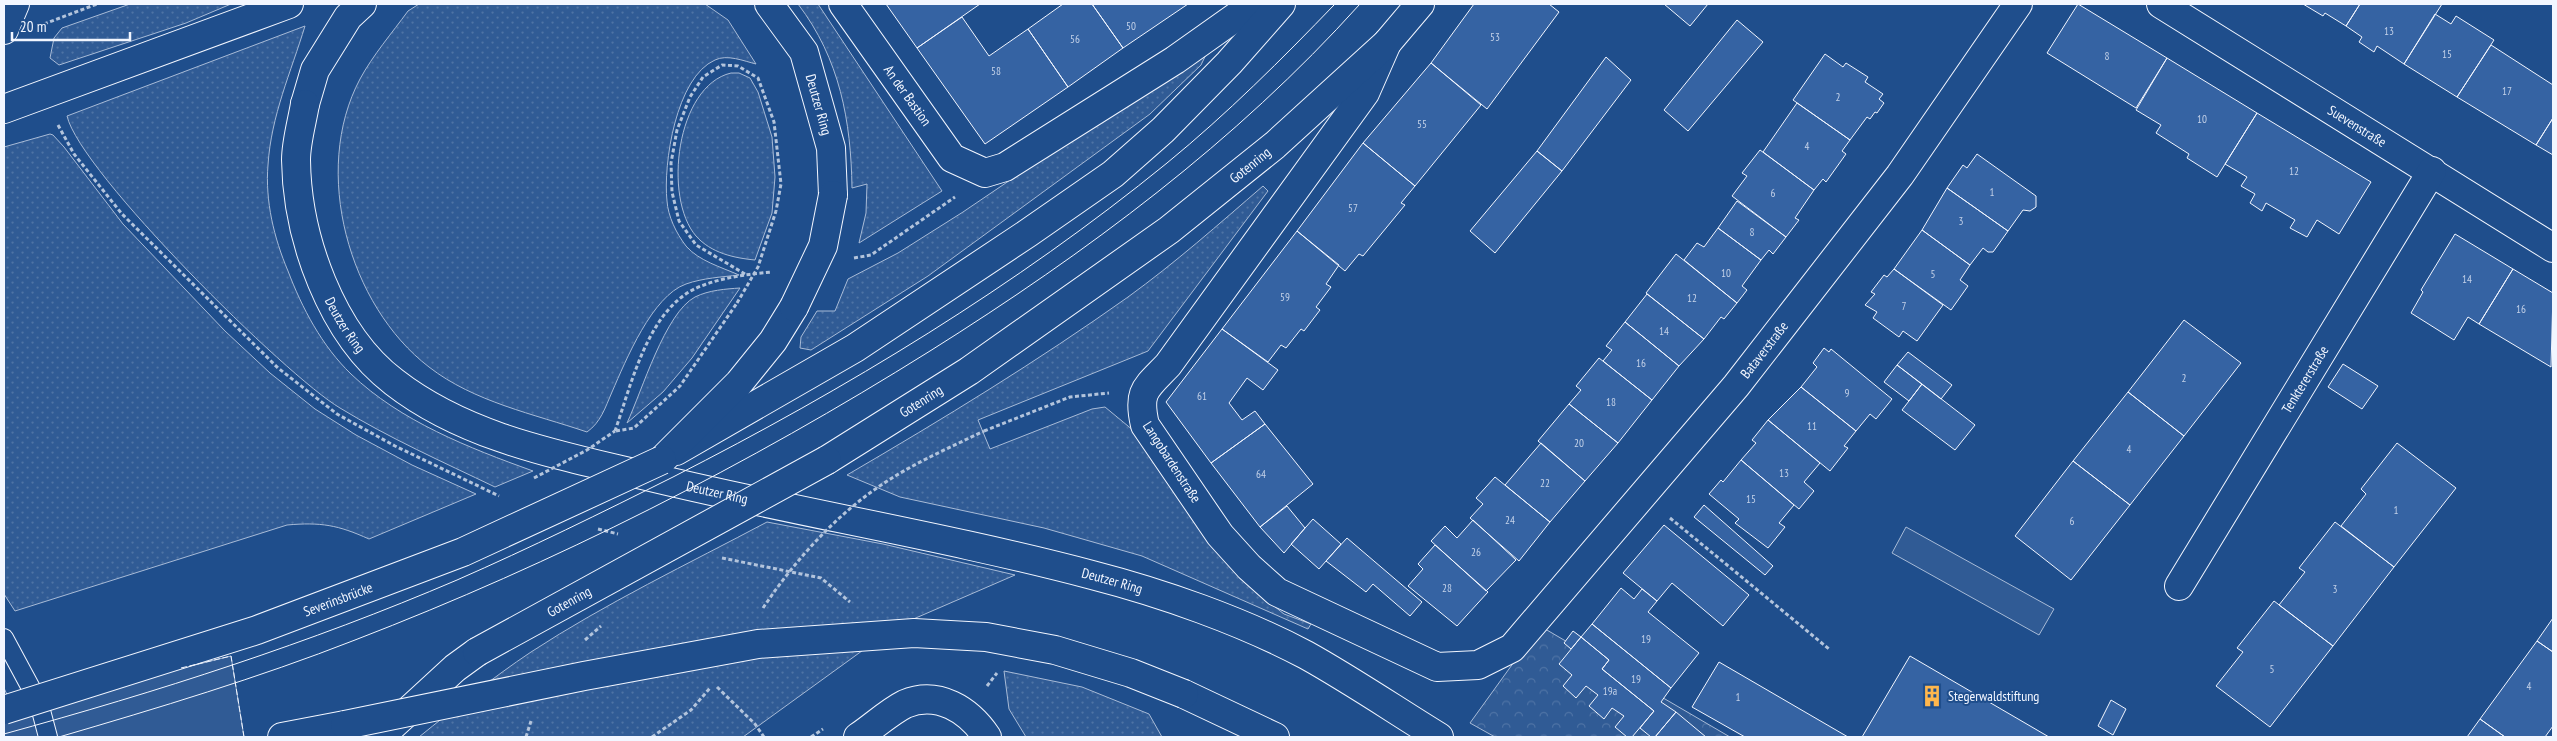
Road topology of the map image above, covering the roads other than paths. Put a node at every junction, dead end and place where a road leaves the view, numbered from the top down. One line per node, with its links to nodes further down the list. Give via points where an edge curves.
1 (15, 4): 11 (main road)
2 (289, 4): 13 (main road)
3 (362, 4): 27 (main road, Deutzer Ring, via 348,17 315,70 296,156 298,206 310,254 330,299 357,344 392,381 457,422 545,452 751,501 938,537 1095,575 1200,608 1305,654)
4 (769, 4): 16 (main road, Deutzer Ring, bridge, via 804,52 831,148 833,195 823,246 794,307 756,362)
5 (843, 4): 6 (main road, An der Bastion, via 952,158 985,173 1013,162 1175,60)
6 (1254, 4)
7 (1281, 4): 16 (main road, via 1164,130 1113,174 855,348)
8 (1420, 4): 12 (main road, Gotenring)
9 (2018, 4): 19 (main road, Bataverstraße, via 1900,175 1736,386 1512,648)
10 (2161, 4): 14 (main road, Suevenstraße)
11 (4, 30)
12 (1387, 43): 19 (main road, Langobardenstraße, via 1365,93 1168,365 1144,390 1142,409 1145,425 1220,535 1248,567 1277,592 1437,667); 23 (main road, Gotenring, bridge, via 1275,145 1169,230 969,371 827,460 477,652)
13 (4, 110)
14 (2432, 171): 15 (main road, Suevenstraße); 17 (main road, Tenktererstraße)
15 (2553, 248)
16 (662, 460): 20 (main road, Severinsbrücke, bridge, via 464,552 257,630)
17 (2179, 586)
18 (4, 638): 21 (lane, via 39,703)
19 (1478, 665)
20 (4, 710)
21 (48, 737)
22 (282, 737): 26 (main road, bridge, via 758,644 914,633 986,637 1055,650 1131,673)
23 (380, 737)
24 (858, 737): 25 (main road, via 905,705 930,698 955,706 978,724)
25 (987, 737)
26 (1275, 737)
27 (1439, 737)

